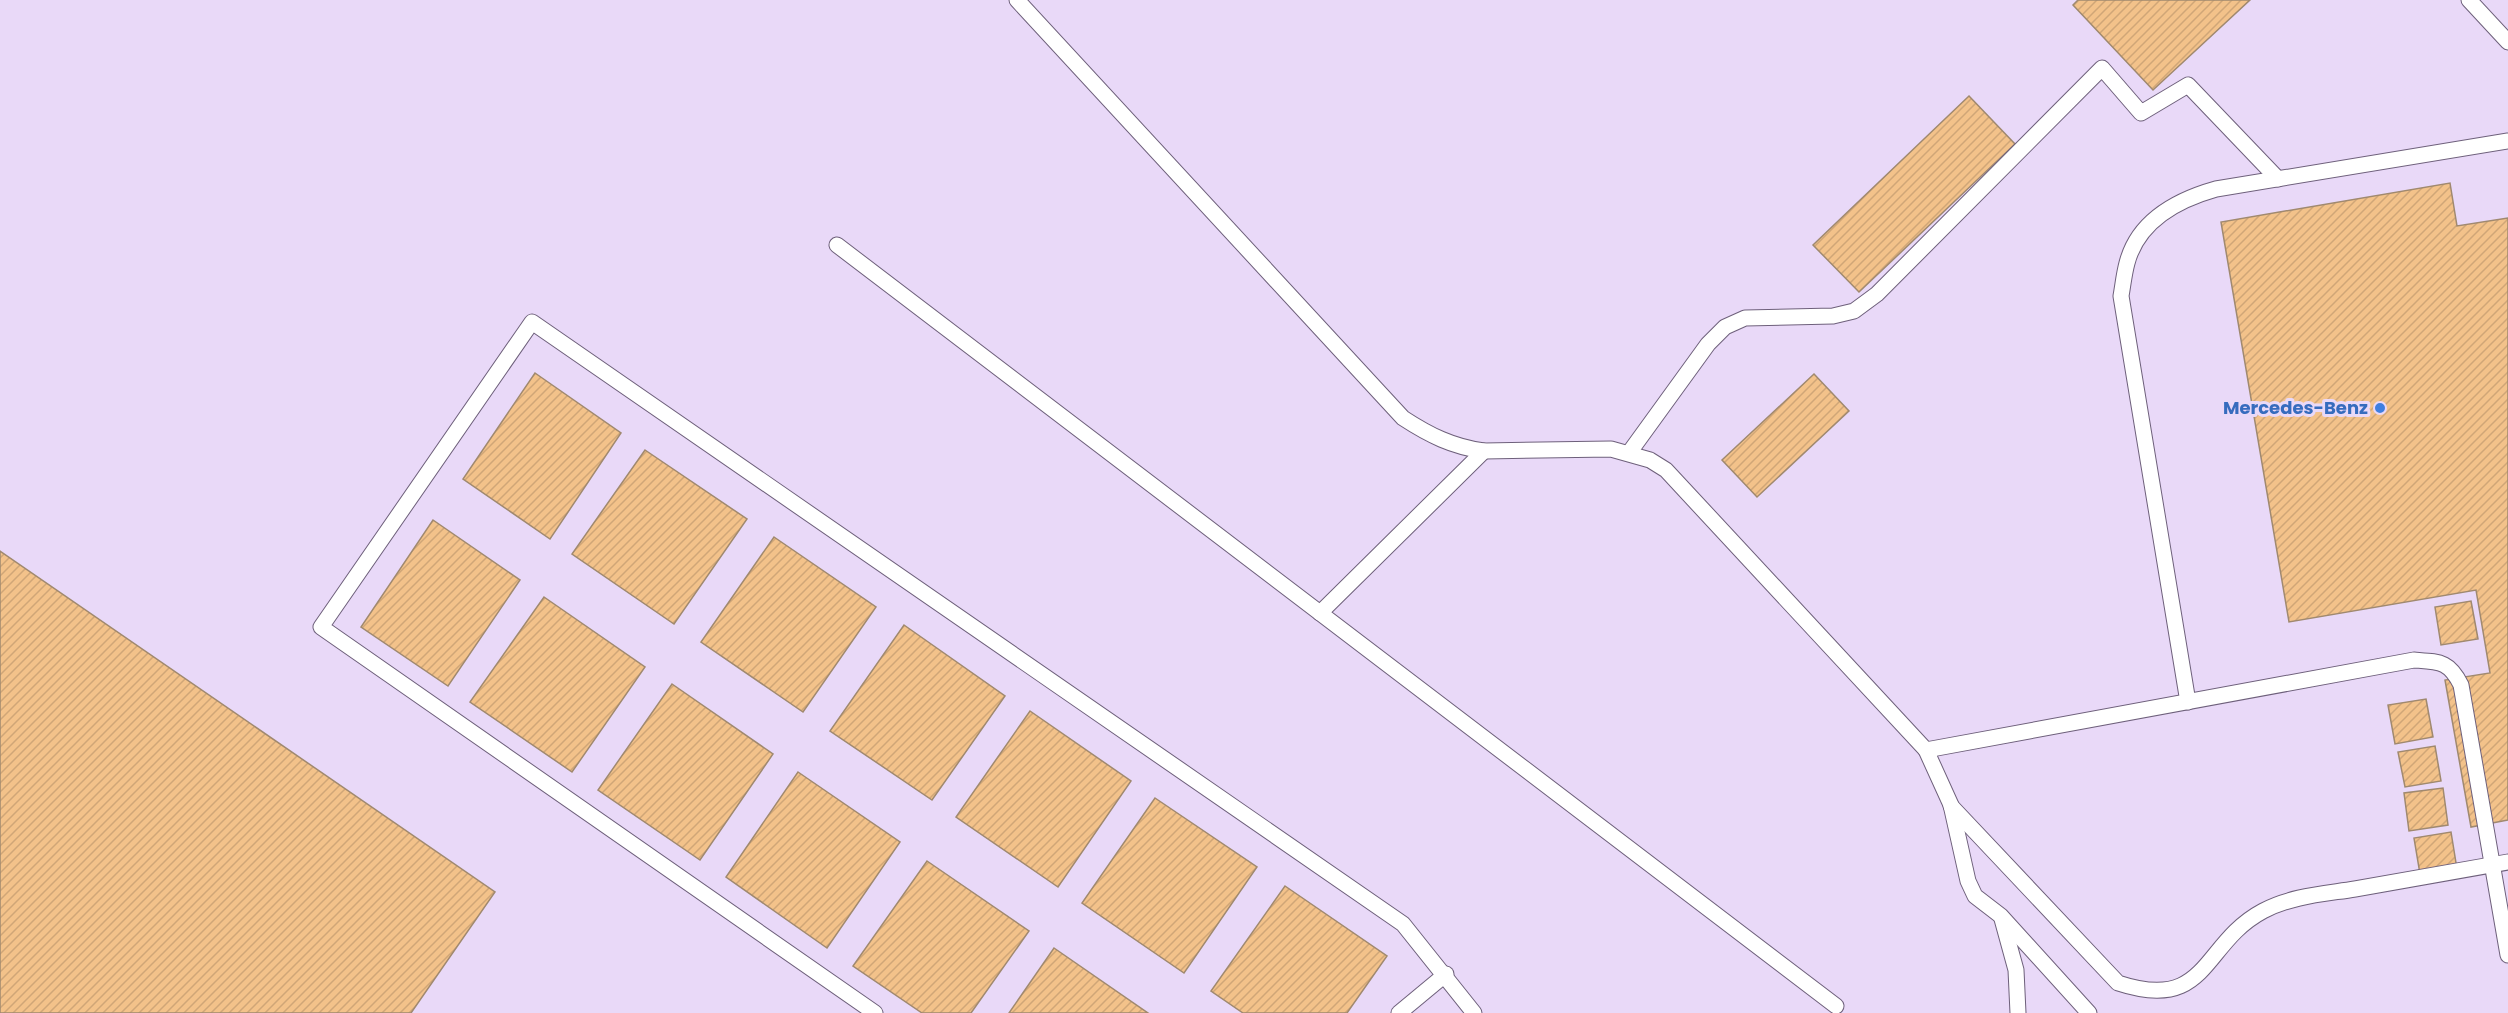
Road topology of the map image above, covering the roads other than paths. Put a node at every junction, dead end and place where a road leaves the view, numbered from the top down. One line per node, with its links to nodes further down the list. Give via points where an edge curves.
1 (1017, 0): 7 (lane, via 1403,418 1445,441)
2 (2469, 0): 3 (lane)
3 (2508, 42)
4 (2508, 141): 5 (lane)
5 (2278, 179): 8 (lane, via 2188,85 2141,113 2102,68 1877,294 1854,311 1745,318 1725,327 1708,344); 10 (lane, via 2190,196 2162,213 2138,237 2127,262 2121,296)
6 (837, 245): 9 (lane)
7 (1484, 451): 8 (lane, via 1611,449); 9 (lane)
8 (1629, 453): 11 (lane, via 1666,470)
9 (1320, 613): 17 (lane)
10 (2188, 702): 11 (lane); 13 (lane, via 2414,660 2443,663 2462,685)
11 (1926, 750): 12 (lane)
12 (1951, 806): 13 (lane, via 2118,983 2157,992 2180,987 2195,978 2242,924 2282,901); 14 (lane, via 1968,881 1975,896)
13 (2500, 863): 15 (lane)
14 (2001, 916): 21 (lane, via 2016,970); 22 (lane)
15 (2508, 955)
16 (1446, 974): 18 (lane, via 1403,924 532,322 321,627); 19 (lane); 20 (lane)
17 (1836, 1006)
18 (875, 1013)
19 (1399, 1013)
20 (1474, 1013)
21 (2018, 1013)
22 (2089, 1013)

